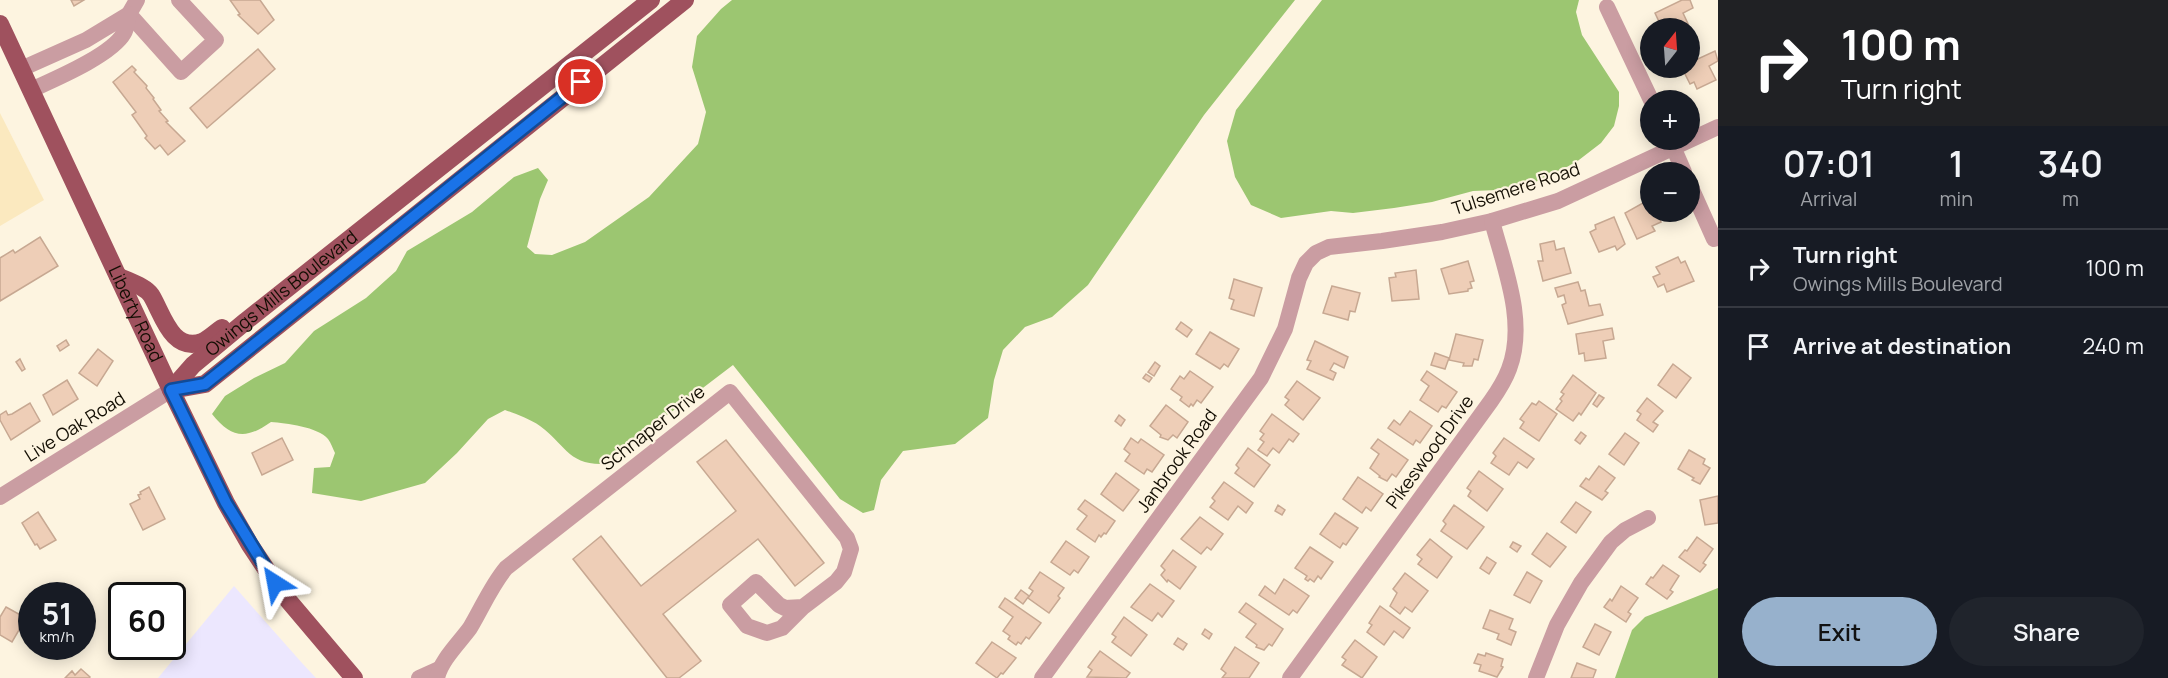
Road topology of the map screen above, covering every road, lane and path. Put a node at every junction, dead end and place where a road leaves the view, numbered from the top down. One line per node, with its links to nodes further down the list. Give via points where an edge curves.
1 (179, 0): 4 (street, via 216,40 181,72)
2 (651, 0): 18 (main road, Owings Mills Boulevard)
3 (685, 0): 19 (main road, Owings Mills Boulevard, via 205,384)
4 (133, 7): 7 (street, via 86,40); 8 (street, via 124,32 113,44)
5 (1607, 7): 9 (street)
6 (0, 24): 7 (main road, Liberty Road)
7 (21, 69): 8 (main road, Liberty Road)
8 (31, 90): 17 (main road, Liberty Road)
9 (1646, 90)
10 (1718, 127): 11 (street, Tulsemere Road)
11 (1700, 134)
12 (1660, 150): 14 (street, Tulsemere Road, via 1558,201)
13 (1700, 208): 15 (street)
14 (1492, 221): 16 (street, Tulsemere Road, via 1442,232 1337,245); 27 (street, Pikeswood Drive, via 1515,317 1510,368 1491,401)
15 (1714, 239)
16 (1316, 253): 26 (street, Janbrook Road, via 1306,262 1285,329 1261,378)
17 (118, 276): 18 (main road, via 149,293 169,331 186,341 203,342 233,319); 19 (main road, Liberty Road)
18 (246, 321): 19 (main road, Owings Mills Boulevard, via 193,365)
19 (171, 390): 20 (street, Live Oak Road); 24 (main road, Liberty Road, via 250,545 282,593)
20 (0, 497)
21 (1648, 518): 28 (street, via 1611,542 1581,583 1557,625)
22 (803, 607): 23 (street, Schnaper Drive, via 836,582 844,572 851,549 847,538 730,392 506,568)
23 (438, 674): 25 (street, Schnaper Drive)
24 (354, 678)
25 (418, 678)
26 (1041, 678)
27 (1290, 678)
28 (1536, 678)

